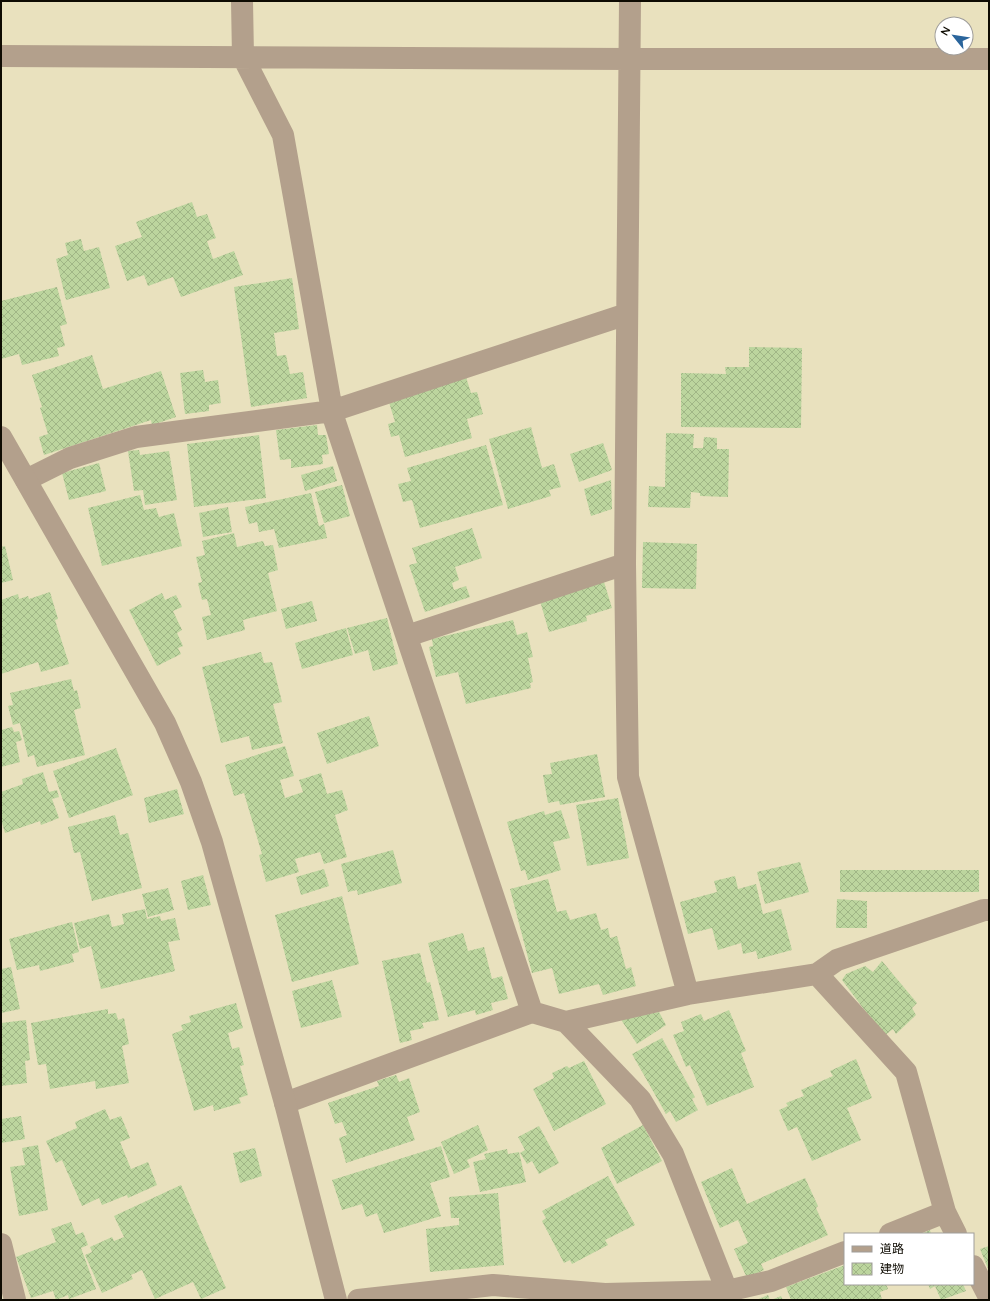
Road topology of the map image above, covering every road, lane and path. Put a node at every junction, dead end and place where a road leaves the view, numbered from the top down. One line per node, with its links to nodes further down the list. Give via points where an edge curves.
1 (242, 1): 4 (street)
2 (630, 1): 6 (street)
3 (1, 56): 4 (street)
4 (243, 57): 6 (street); 8 (street, via 283,136)
5 (989, 59): 6 (street)
6 (630, 60): 7 (street)
7 (627, 314): 8 (street); 11 (street)
8 (332, 411): 10 (street, via 136,437 70,458); 12 (street)
9 (1, 437): 10 (street)
10 (26, 480): 18 (street, via 165,723 191,782 212,842)
11 (625, 564): 12 (street); 15 (street, via 628,777)
12 (407, 636): 16 (street)
13 (989, 910): 14 (street, via 837,960)
14 (817, 974): 15 (street); 19 (street, via 906,1072)
15 (688, 994): 17 (street)
16 (532, 1012): 17 (street); 18 (street)
17 (566, 1022): 25 (street, via 640,1099 673,1154)
18 (285, 1103): 28 (street)
19 (945, 1212): 20 (street); 21 (street)
20 (892, 1233)
21 (956, 1233)
22 (1, 1244): 27 (street)
23 (844, 1252): 25 (street, via 771,1282)
24 (974, 1268): 26 (street)
25 (727, 1291): 29 (street, via 605,1294 493,1285)
26 (989, 1297)
27 (15, 1300)
28 (336, 1300)
29 (358, 1300)

